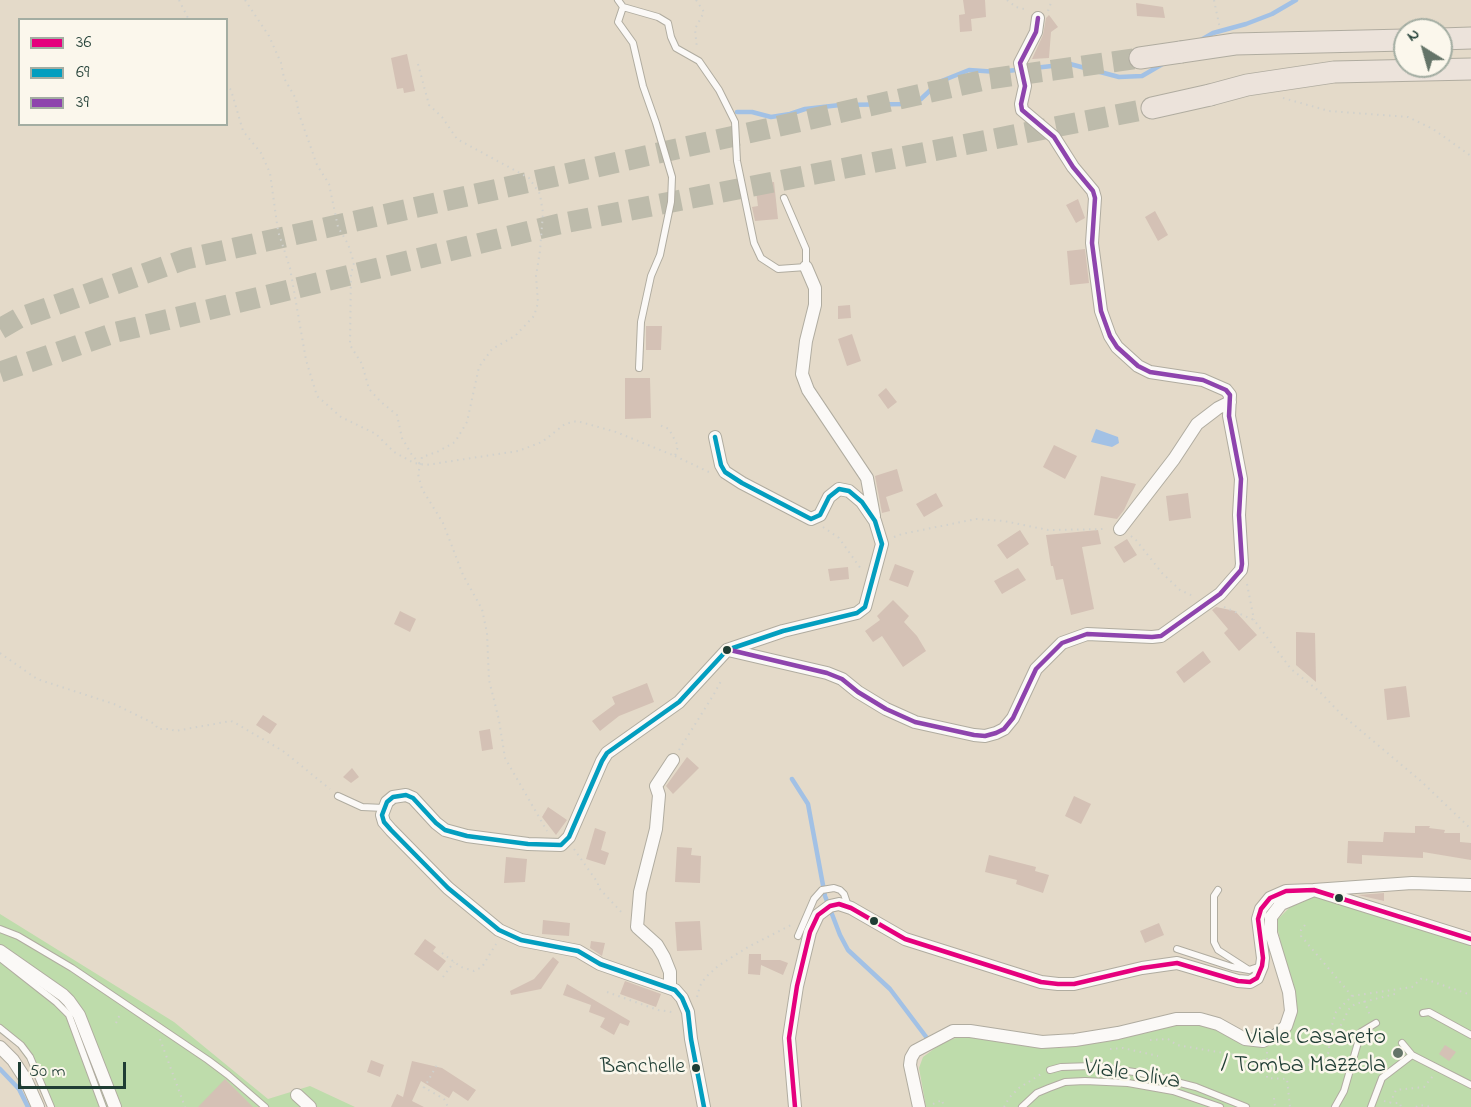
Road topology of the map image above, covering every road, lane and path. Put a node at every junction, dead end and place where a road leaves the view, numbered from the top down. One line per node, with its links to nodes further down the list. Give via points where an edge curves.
1 (179, 0): 7 (path)
2 (245, 0): 26 (path, via 269,36 296,99 317,165 329,184 338,227 354,263 350,345 362,364 369,389 397,415 402,438)
3 (618, 0): 6 (lane)
4 (696, 0): 13 (path, via 704,12 695,29)
5 (1007, 0): 8 (path, via 1033,11)
6 (623, 7): 13 (lane, via 668,23 676,48); 22 (lane, via 618,22 633,43 672,177 671,202 642,322)
7 (188, 18)
8 (1038, 18): 23 (street, via 1036,32 1020,63 1025,86 1022,110 1053,137 1093,191 1092,243 1101,311 1110,336 1138,366 1150,372 1212,383 1228,392)
9 (1471, 38): 10 (highway)
10 (1453, 39)
11 (1393, 40): 12 (highway, bridge, via 1235,44)
12 (1140, 58)
13 (699, 61): 21 (lane, via 735,122 737,161 754,243 761,258 778,269)
14 (418, 64): 26 (path, via 429,105 457,139 529,178 540,194 543,213 534,316 515,336 492,349 479,367 467,422 455,442 426,455)
15 (1471, 69): 18 (highway, bridge, via 1334,72 1247,85)
16 (228, 86): 26 (path, via 243,131 270,172 278,231 290,268 306,360 317,396 341,417 376,434 394,453)
17 (1277, 96): 19 (path, via 1329,111 1408,117)
18 (1152, 108)
19 (1471, 156)
20 (784, 198): 21 (lane, via 806,249)
21 (806, 267): 28 (street, via 815,288 815,305 802,374 808,390 867,478)
22 (639, 368)
23 (1230, 402): 29 (street, via 1197,424); 31 (street, via 1240,479)
24 (657, 424): 26 (path, via 669,429 678,446 675,456 577,421 565,424 542,442 518,450)
25 (715, 437): 27 (street, via 725,472)
26 (420, 464): 42 (path, via 422,489 443,523 463,575 482,609 489,680 505,758)
27 (811, 519): 28 (street, via 820,515 834,492 844,489 862,502); 32 (path, via 839,538)
28 (875, 521): 30 (street)
29 (1120, 529): 30 (path, via 1048,530 976,519 902,534); 33 (path, via 1136,540 1180,590)
30 (882, 544): 32 (street)
31 (1242, 564): 34 (street, via 1233,580); 35 (path)
32 (870, 582): 37 (street, via 865,607 857,613 783,631)
33 (1195, 597)
34 (1208, 603): 35 (path); 37 (street, via 1161,636 1087,634 1062,643 1036,669 1009,723 996,734 985,736 915,722 827,673)
35 (1254, 620): 41 (path, via 1291,669)
36 (0, 653): 39 (path, via 38,679 114,704 158,729 174,731 237,724 283,751)
37 (723, 654): 38 (path, via 721,681); 42 (street, via 679,702 607,753)
38 (673, 760): 49 (street, via 656,786 656,829 640,892)
39 (338, 796): 40 (lane, via 362,807)
40 (384, 808): 42 (street, via 393,797 406,795 445,830 467,836); 51 (street, via 384,822 391,830 448,888)
41 (1471, 829)
42 (561, 844): 49 (path, via 584,860 597,886)
43 (1471, 885): 45 (street, via 1412,883)
44 (1218, 890): 60 (lane, via 1214,896 1214,942 1218,950)
45 (1314, 890): 53 (street); 59 (street, via 1286,891 1270,898 1261,909 1258,919); 101 (street, via 1281,904 1270,917 1289,992 1290,1011 1286,1026 1278,1034 1254,1041 1200,1019 1176,1019 1118,1033 1042,1042 953,1031 915,1051 911,1058)
46 (848, 906): 47 (lane, via 840,890 828,888 817,893); 59 (street, via 905,939 1041,982 1074,984 1177,963 1250,982 1257,978); 100 (street, via 839,904 821,911 810,932 789,1038)
47 (809, 909): 52 (lane); 69 (path, via 799,920 711,972 700,986 693,1011)
48 (1305, 925): 67 (path, via 1301,936)
49 (637, 927): 63 (street, via 664,957 670,972)
50 (0, 929): 72 (lane, via 72,968)
51 (499, 930): 58 (path, via 493,952 478,970 468,970); 63 (street, via 521,940 578,951 600,964)
52 (798, 936)
53 (1471, 939)
54 (1177, 949): 60 (lane)
55 (0, 951): 94 (street, via 69,1001 83,1024)
56 (442, 953): 58 (path)
57 (0, 958): 93 (lane, via 69,1015)
58 (454, 962): 61 (path)
59 (1262, 966): 60 (lane)
60 (1249, 969)
61 (443, 977)
62 (1412, 987): 66 (path, via 1422,978)
63 (670, 988): 69 (street, via 682,998)
64 (607, 992): 69 (path, via 658,1010)
65 (1400, 993): 68 (path)
66 (1471, 995)
67 (1352, 996)
68 (1364, 1001): 71 (path); 74 (path, via 1349,1009)
69 (688, 1012): 99 (street)
70 (1424, 1013): 75 (lane, via 1429,1012)
71 (1376, 1024): 109 (lane, via 1361,1032 1344,1091)
72 (155, 1025): 95 (path); 96 (lane, via 228,1075)
73 (0, 1028): 92 (lane, via 30,1057)
74 (1338, 1031)
75 (1471, 1035)
76 (1402, 1043): 80 (lane)
77 (0, 1047): 91 (street, via 26,1080)
78 (1105, 1049): 81 (path, via 1123,1048)
79 (1263, 1050): 108 (path, via 1267,1048 1267,1078 1287,1079)
80 (1412, 1055): 83 (lane); 87 (lane, via 1382,1078)
81 (1158, 1056)
82 (437, 1065): 98 (path, via 423,1088 444,1099)
83 (1439, 1069): 85 (lane); 89 (path, via 1424,1087 1396,1090)
84 (1050, 1070): 103 (path, via 1024,1084); 106 (lane, Viale Oliva, via 1093,1066 1141,1073)
85 (1471, 1085)
86 (297, 1095): 97 (street)
87 (1375, 1097): 89 (path); 110 (lane)
88 (1274, 1098): 107 (path)
89 (1390, 1103): 111 (path, via 1400,1102)
90 (933, 1104): 102 (path, via 942,1100)
91 (38, 1107)
92 (51, 1107)
93 (103, 1107)
94 (115, 1107)
95 (185, 1107)
96 (265, 1107)
97 (310, 1107)
98 (448, 1107)
99 (704, 1107)
100 (795, 1107)
101 (919, 1107)
102 (944, 1107)
103 (1004, 1107)
104 (1022, 1107): 105 (lane, via 1049,1088 1085,1081 1173,1091)
105 (1220, 1107)
106 (1246, 1107)
107 (1275, 1107)
108 (1290, 1107)
109 (1335, 1107)
110 (1371, 1107)
111 (1401, 1107)
112 (1416, 1107): 113 (path)
113 (1433, 1107)

